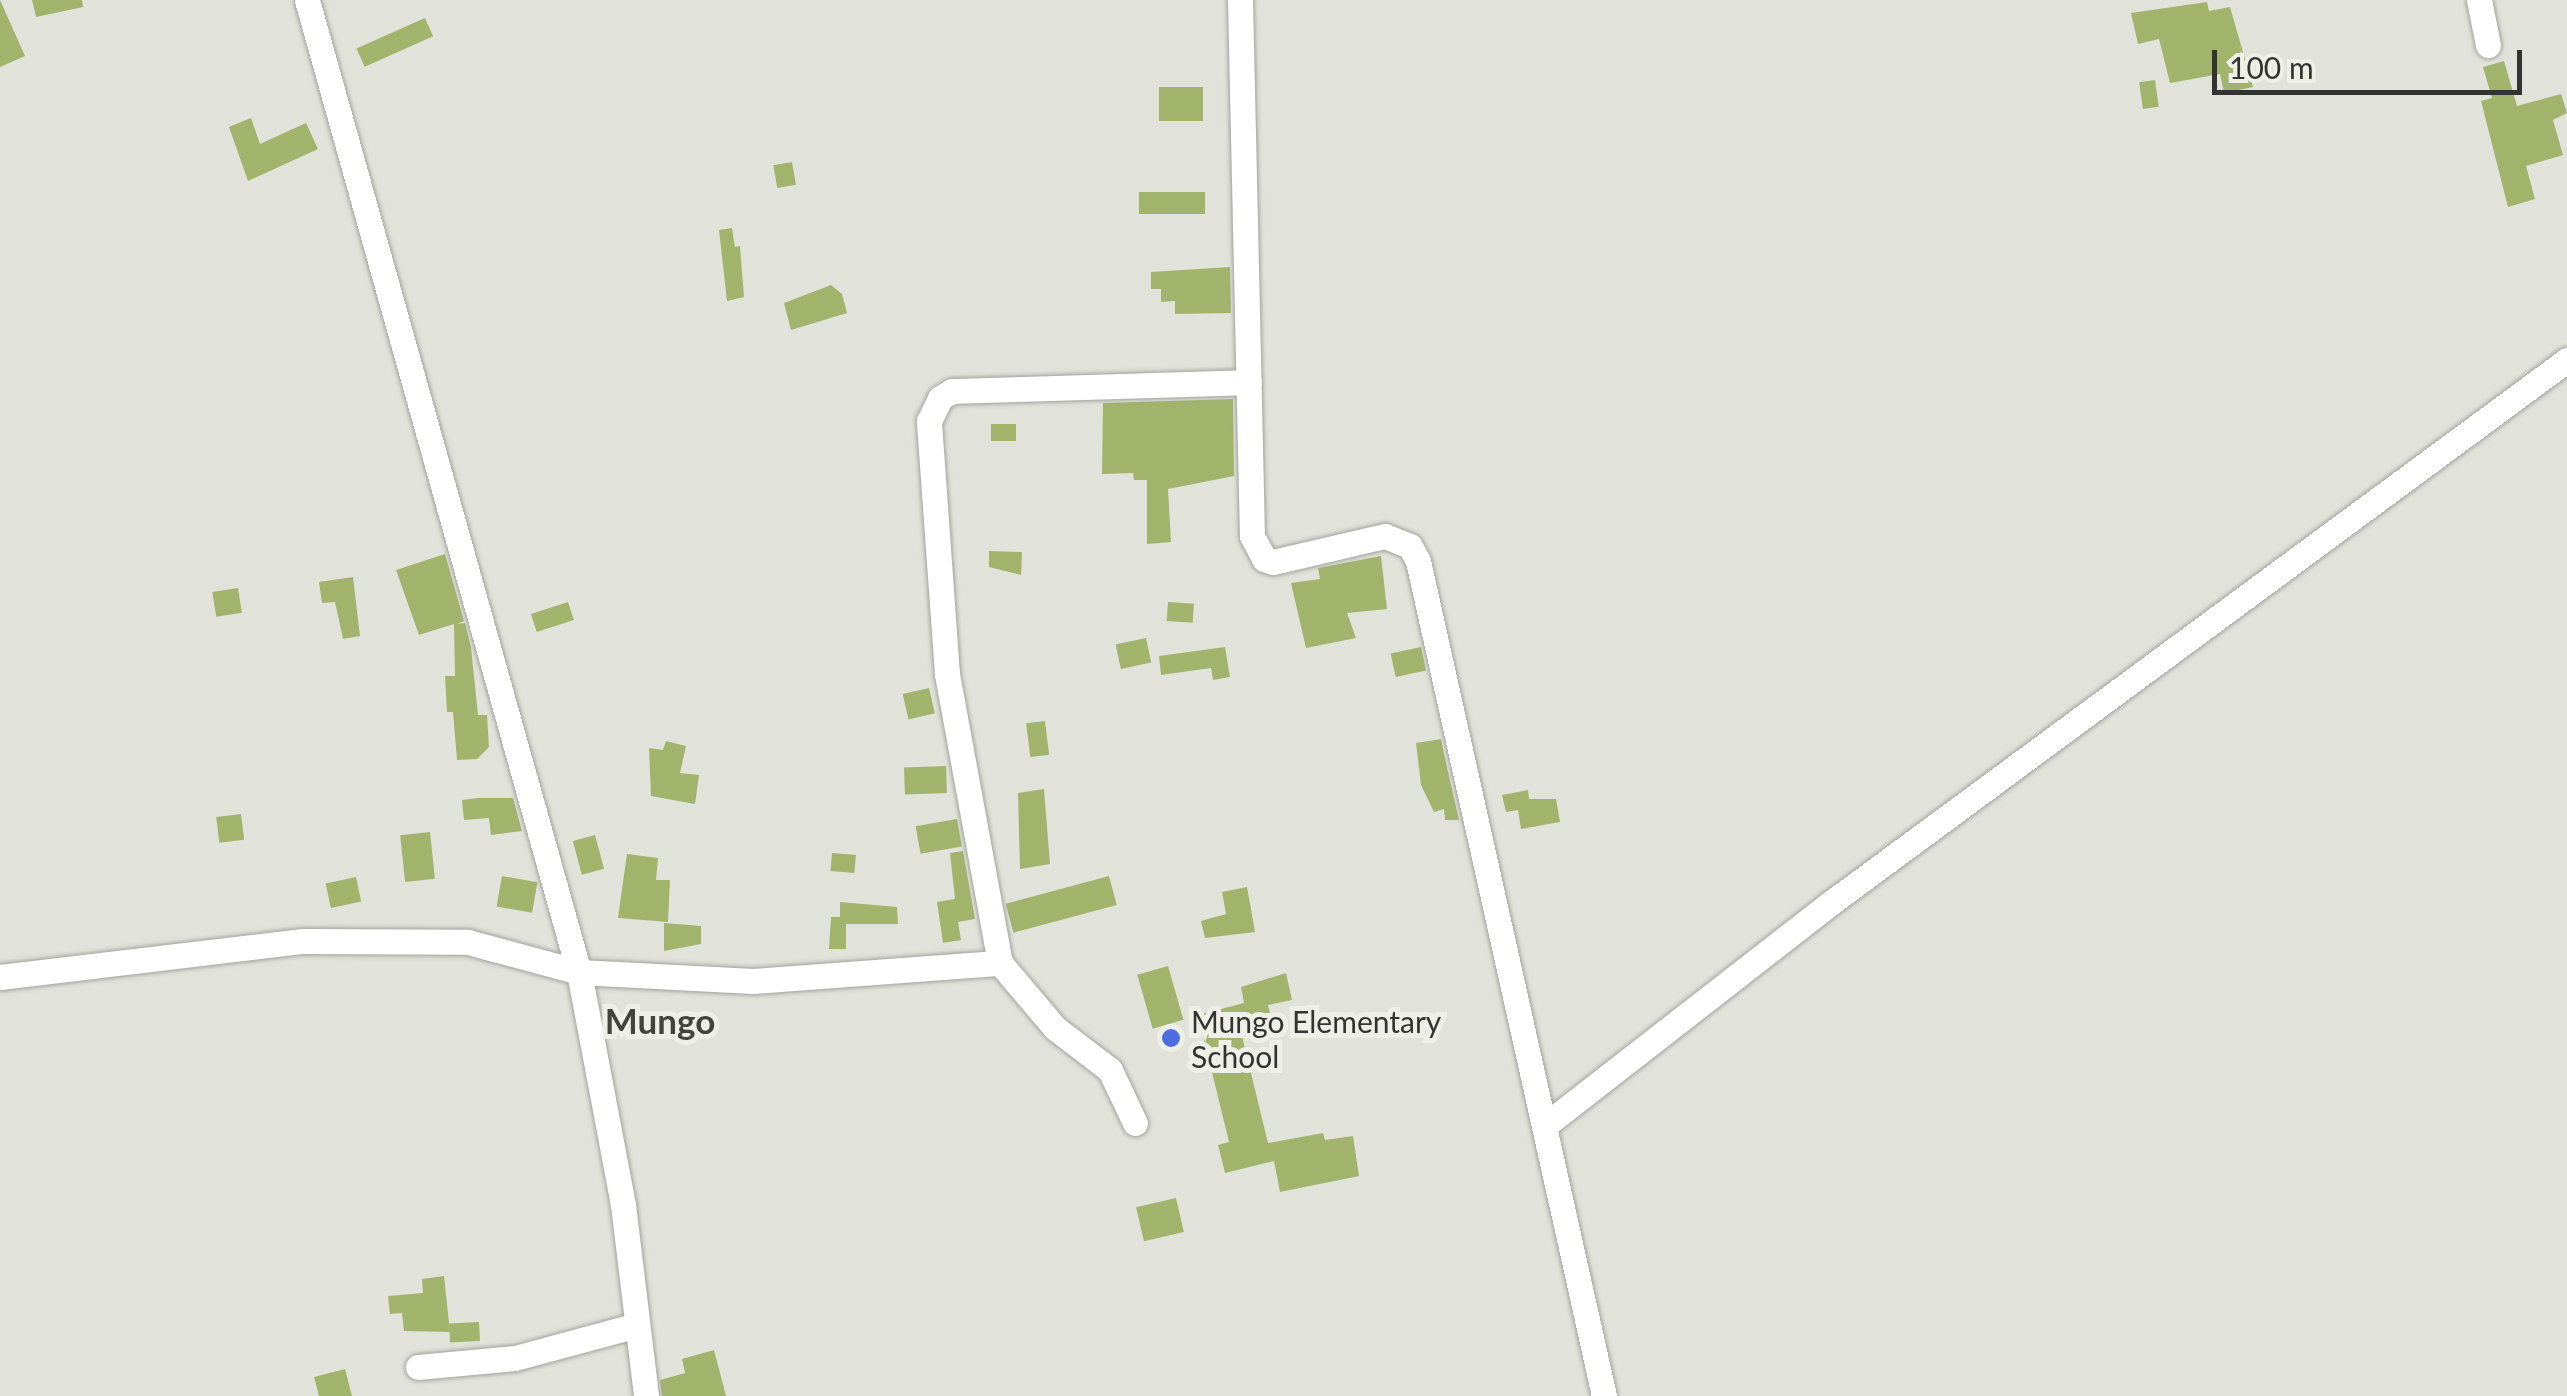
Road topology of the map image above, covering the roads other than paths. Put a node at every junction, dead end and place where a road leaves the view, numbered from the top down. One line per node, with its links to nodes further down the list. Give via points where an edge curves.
1 (307, 0): 8 (street)
2 (1240, 0): 6 (street)
3 (2479, 0): 4 (street)
4 (2488, 45)
5 (2567, 360): 11 (street, via 1818,912)
6 (1249, 382): 7 (street, via 952,391 933,408 947,674); 11 (street, via 1252,536 1264,559 1385,536 1410,546 1418,560)
7 (1000, 962): 8 (street, via 753,981); 10 (street, via 1055,1028 1110,1070)
8 (579, 972): 9 (street, via 468,942 303,941); 12 (street, via 623,1205)
9 (0, 978)
10 (1136, 1122)
11 (1548, 1123): 15 (street)
12 (637, 1325): 13 (street, via 515,1358); 14 (street)
13 (418, 1367)
14 (646, 1396)
15 (1604, 1396)

